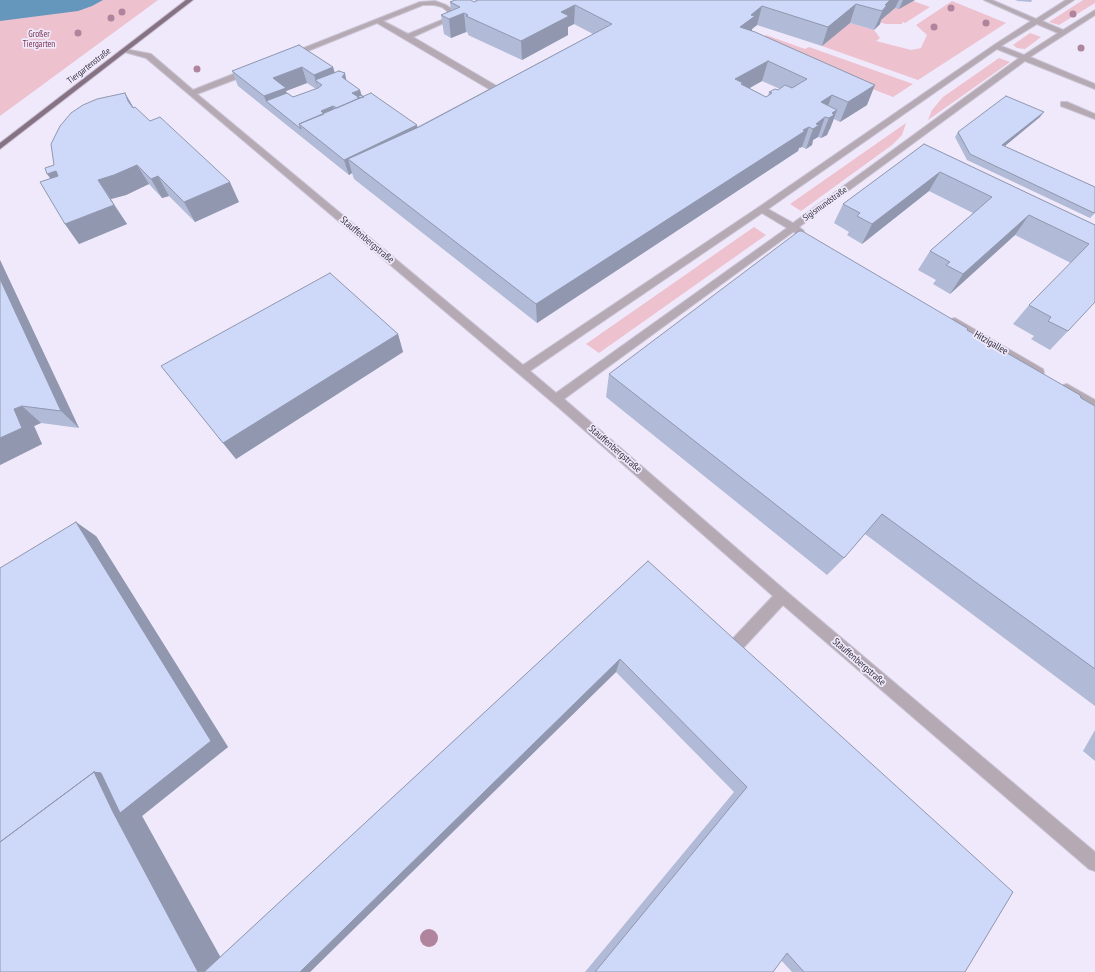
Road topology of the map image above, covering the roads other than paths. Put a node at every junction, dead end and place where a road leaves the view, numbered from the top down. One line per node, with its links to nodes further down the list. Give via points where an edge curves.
1 (190, 0): 10 (main road, Tiergartenstraße)
2 (987, 0): 6 (street)
3 (1071, 0): 6 (street)
4 (1095, 12): 7 (street, Sigismundstraße)
5 (379, 21): 8 (street); 8 (street, via 422,3 435,4 450,10 451,14 446,20); 11 (street)
6 (1036, 22): 7 (street); 9 (street)
7 (1064, 33): 12 (street, Sigismundstraße)
8 (408, 37): 15 (street)
9 (996, 46): 12 (street); 20 (street)
10 (125, 51): 16 (street, Stauffenbergstraße, via 148,56); 19 (main road, Tiergartenstraße)
11 (284, 58)
12 (1024, 58): 14 (street); 21 (street, Sigismundstraße)
13 (254, 69): 16 (street)
14 (1095, 87)
15 (497, 90)
16 (192, 93): 24 (street, Stauffenbergstraße)
17 (1064, 104): 18 (street)
18 (1095, 117)
19 (0, 147)
20 (762, 209): 21 (street); 24 (street)
21 (794, 227): 22 (street); 25 (street, Sigismundstraße)
22 (807, 235)
23 (945, 316): 26 (street, Hitzigallee)
24 (524, 371): 25 (street, Stauffenbergstraße)
25 (556, 399): 27 (street, Stauffenbergstraße)
26 (1095, 405)
27 (782, 596): 28 (street); 29 (street, Stauffenbergstraße)
28 (727, 656)
29 (1095, 863)

